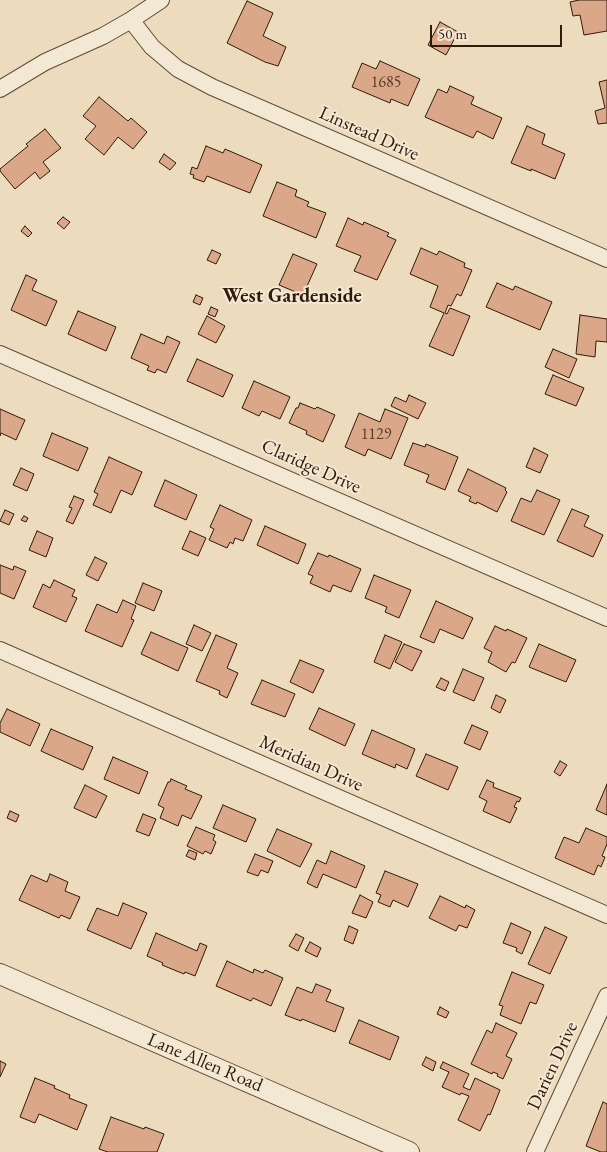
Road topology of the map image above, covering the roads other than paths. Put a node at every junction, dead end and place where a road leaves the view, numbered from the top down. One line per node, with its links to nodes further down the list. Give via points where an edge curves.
1 (161, 0): 2 (street)
2 (131, 20): 3 (street, via 45,62); 4 (street, Linstead Drive, via 152,47 178,69 212,87)
3 (0, 89)
4 (607, 258)
5 (0, 354): 6 (street, Claridge Drive)
6 (607, 618)
7 (0, 650): 8 (street, Meridian Drive)
8 (607, 915)
9 (0, 974): 11 (street, Lane Allen Road)
10 (607, 996): 12 (street, Darien Drive)
11 (410, 1152)
12 (535, 1152)

